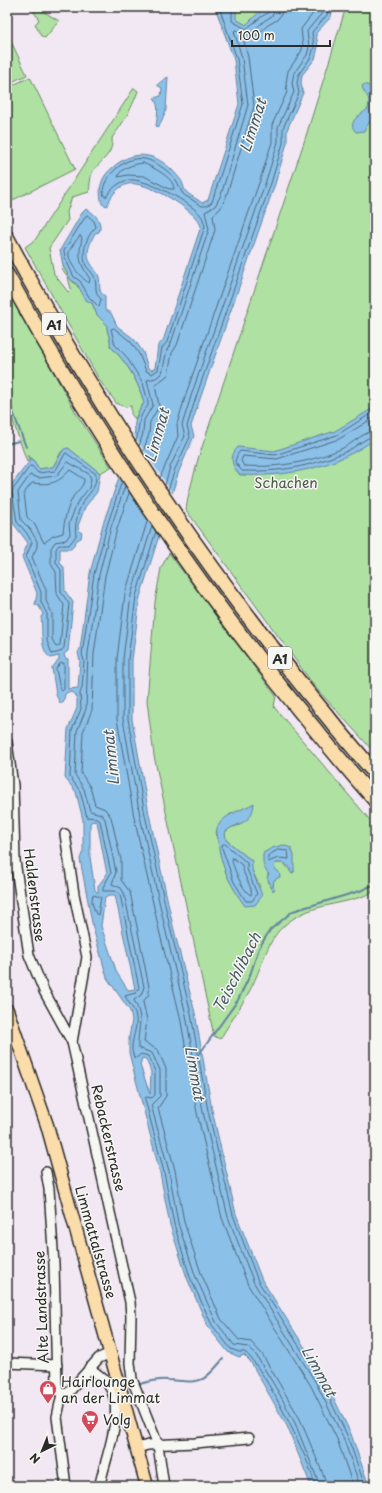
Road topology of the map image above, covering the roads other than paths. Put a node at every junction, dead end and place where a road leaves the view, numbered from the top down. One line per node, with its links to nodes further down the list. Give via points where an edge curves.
1 (7, 238): 4 (highway, A1, via 55,326 105,409 191,538 275,652)
2 (7, 275): 5 (highway, A1, via 98,431 184,560 274,679)
3 (7, 742): 8 (street, Haldenstrasse, via 11,760 15,861 29,955 44,991)
4 (375, 773)
5 (375, 800)
6 (65, 834): 8 (street, Rebackerstrasse, via 87,957)
7 (7, 1010): 10 (main road, Limmattalstrasse, via 47,1125)
8 (72, 1042): 16 (street, Rebackerstrasse, via 130,1302 132,1379)
9 (46, 1172): 12 (street, Alte Landstrasse, via 50,1189 54,1258)
10 (111, 1353): 13 (street, via 99,1358); 17 (main road, Limmattalstrasse)
11 (7, 1363): 12 (street)
12 (57, 1365): 14 (street, Alte Landstrasse, via 58,1391)
13 (89, 1368): 14 (street, via 68,1393); 18 (street, via 111,1388 116,1409 115,1427)
14 (62, 1394): 19 (street, Alte Landstrasse, via 57,1417)
15 (249, 1438): 16 (street)
16 (158, 1445): 17 (street); 21 (street, Rebackerstrasse)
17 (137, 1448): 20 (main road, Limmattalstrasse)
18 (100, 1484)
19 (66, 1486)
20 (147, 1486)
21 (164, 1486)

